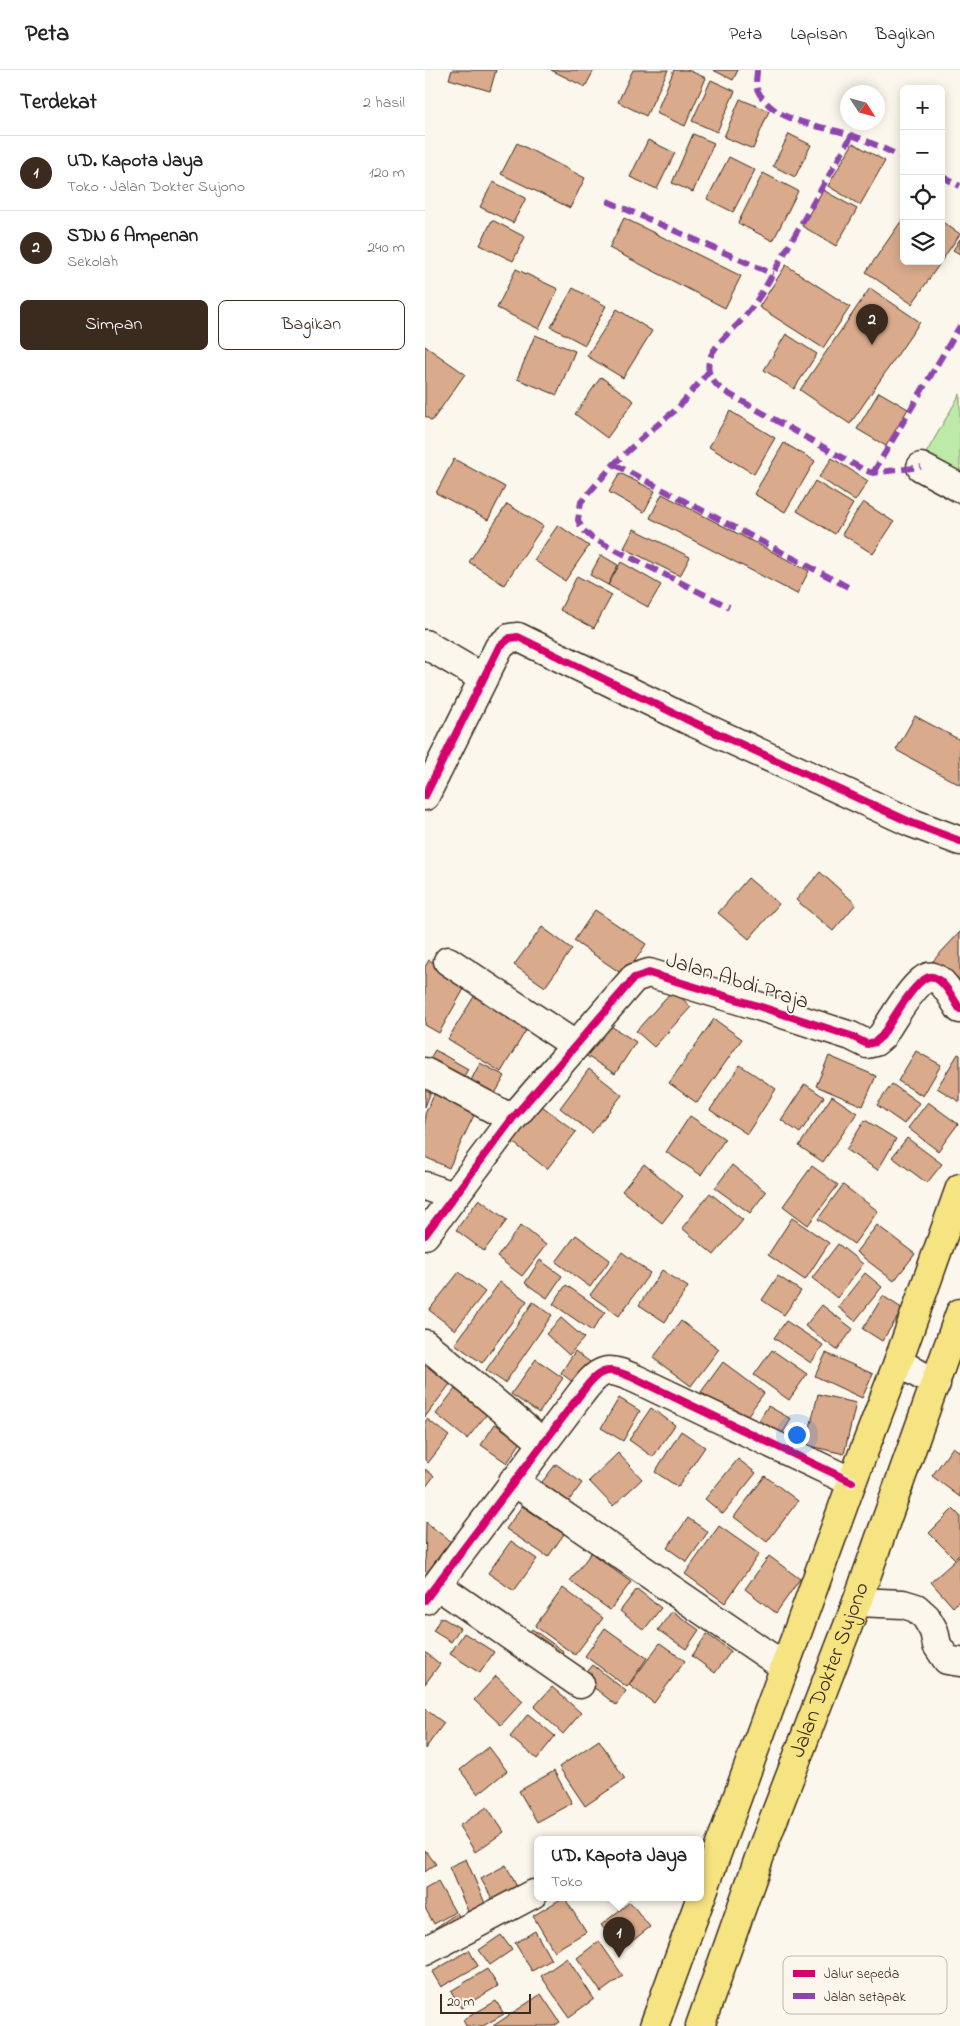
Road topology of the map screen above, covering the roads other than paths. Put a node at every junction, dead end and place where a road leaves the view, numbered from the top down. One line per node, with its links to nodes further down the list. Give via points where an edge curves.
1 (921, 467): 2 (street)
2 (960, 488)
3 (425, 644): 4 (street)
4 (483, 678): 5 (street); 6 (street, via 499,647 510,638 518,637 686,719 912,823)
5 (425, 796)
6 (960, 841)
7 (448, 960): 9 (street)
8 (960, 1010): 9 (street, Jalan Abdi Praja, via 945,987 934,978 925,978 916,985 882,1036 867,1044 851,1036 649,973 634,978)
9 (575, 1046): 11 (street, Jalan Abdi Praja)
10 (425, 1072): 11 (street)
11 (512, 1119): 14 (street, Jalan Abdi Praja)
12 (425, 1186): 14 (street)
13 (960, 1188): 18 (highway)
14 (453, 1196): 15 (street, Jalan Abdi Praja)
15 (425, 1235)
16 (960, 1313): 19 (highway, Jalan Dokter Sujono)
17 (425, 1344): 20 (street)
18 (898, 1362): 19 (street); 22 (highway)
19 (936, 1384): 24 (highway, Jalan Dokter Sujono)
20 (542, 1442): 21 (street); 22 (street, via 595,1376 605,1370 620,1371)
21 (513, 1481): 23 (street); 26 (street)
22 (852, 1482): 26 (highway)
23 (431, 1592): 27 (street)
24 (857, 1602): 25 (street, via 903,1604 916,1608 926,1617 947,1660); 33 (highway, Jalan Dokter Sujono, via 764,1844)
25 (960, 1662)
26 (785, 1667): 28 (highway)
27 (580, 1684)
28 (704, 1887)
29 (533, 1894): 31 (street)
30 (699, 1901): 32 (highway)
31 (425, 1951)
32 (653, 2026)
33 (699, 2026)

